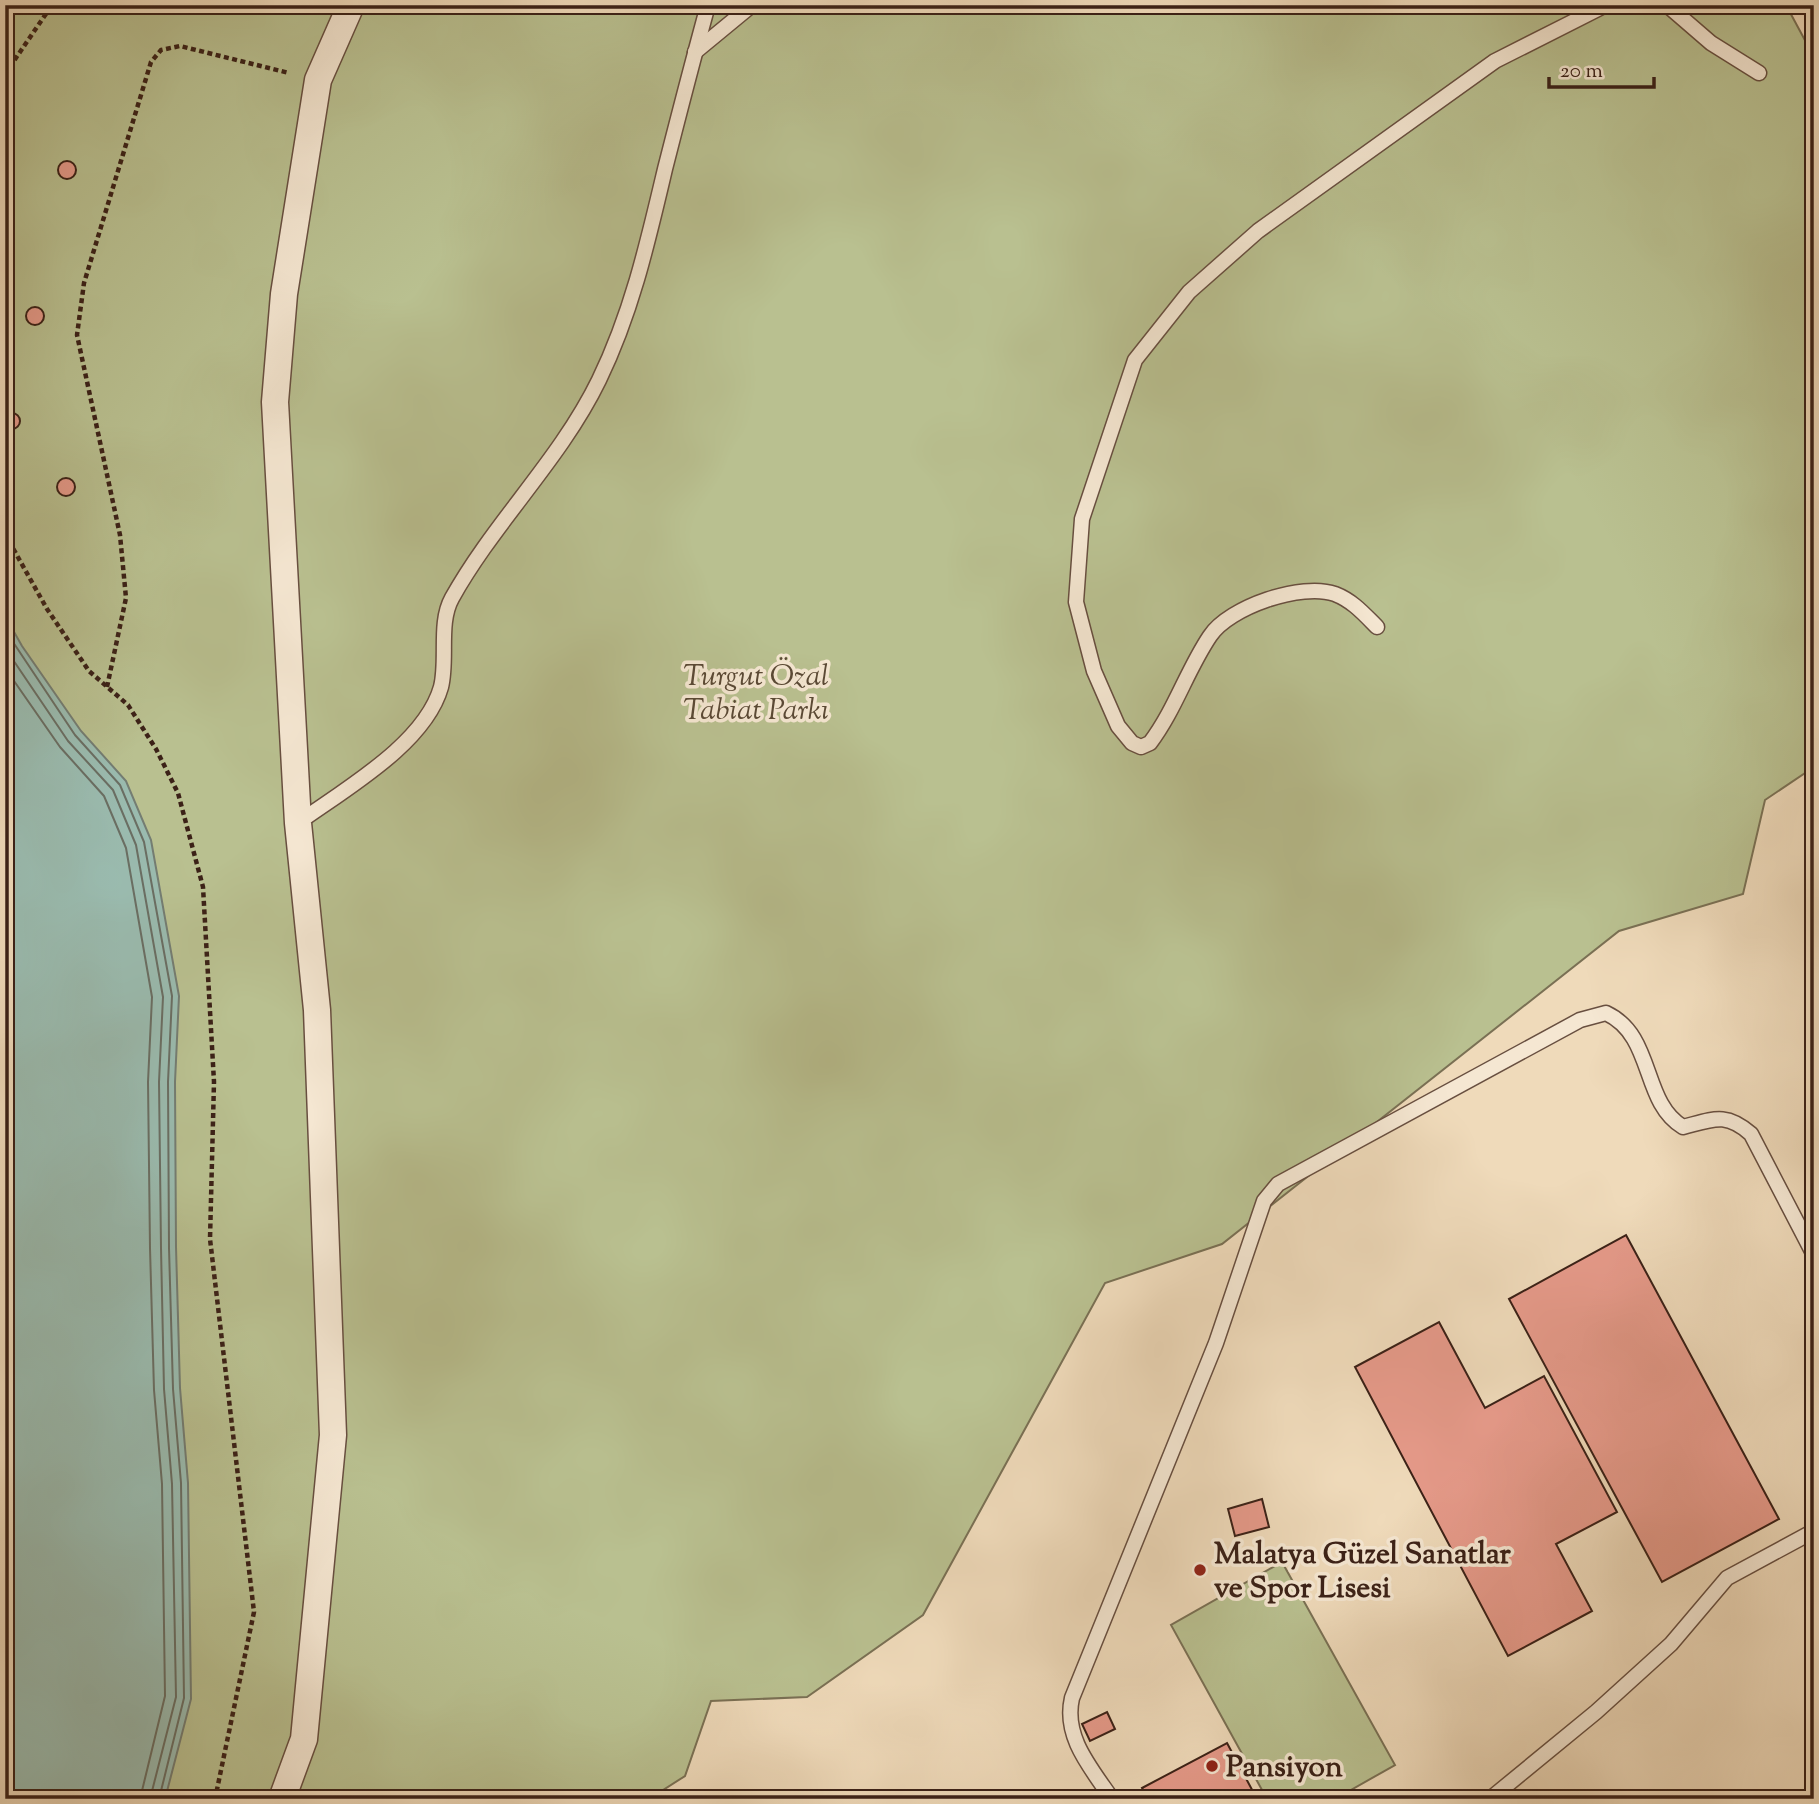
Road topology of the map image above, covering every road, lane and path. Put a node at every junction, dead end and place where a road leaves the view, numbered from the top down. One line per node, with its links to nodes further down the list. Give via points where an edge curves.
1 (52, 5): 9 (path)
2 (351, 5): 10 (street)
3 (708, 5): 7 (lane)
4 (752, 5): 7 (lane)
5 (1667, 5): 8 (lane, via 1702,37)
6 (1600, 6): 12 (lane, via 1495,61 1258,231 1189,292 1151,337 1126,381 1083,519 1076,602 1094,671 1118,726 1132,743 1141,747 1150,743 1210,635 1224,619 1251,606 1315,590 1353,603)
7 (695, 52): 14 (lane, via 623,327 573,428 449,602 440,688 426,720 382,762)
8 (1759, 73)
9 (5, 74)
10 (318, 80): 13 (path, via 180,46 161,50 151,62 84,283 77,335 120,535 126,598); 14 (street, via 284,294 275,402)
11 (5, 534): 13 (path, via 47,610 89,671)
12 (1377, 627)
13 (107, 687): 17 (path, via 128,705 178,793 202,887 214,1082 210,1239 254,1612)
14 (298, 823): 18 (street, via 317,1010 332,1435 304,1740)
15 (1814, 1255): 19 (lane, via 1751,1134 1736,1121 1720,1118 1684,1127 1670,1119 1633,1034 1623,1021 1606,1013 1580,1020 1278,1184 1264,1201 1216,1343 1072,1698 1067,1717 1076,1744)
16 (1814, 1531): 20 (lane, via 1727,1578 1671,1644)
17 (215, 1799)
18 (282, 1799)
19 (1112, 1799)
20 (1490, 1799)

